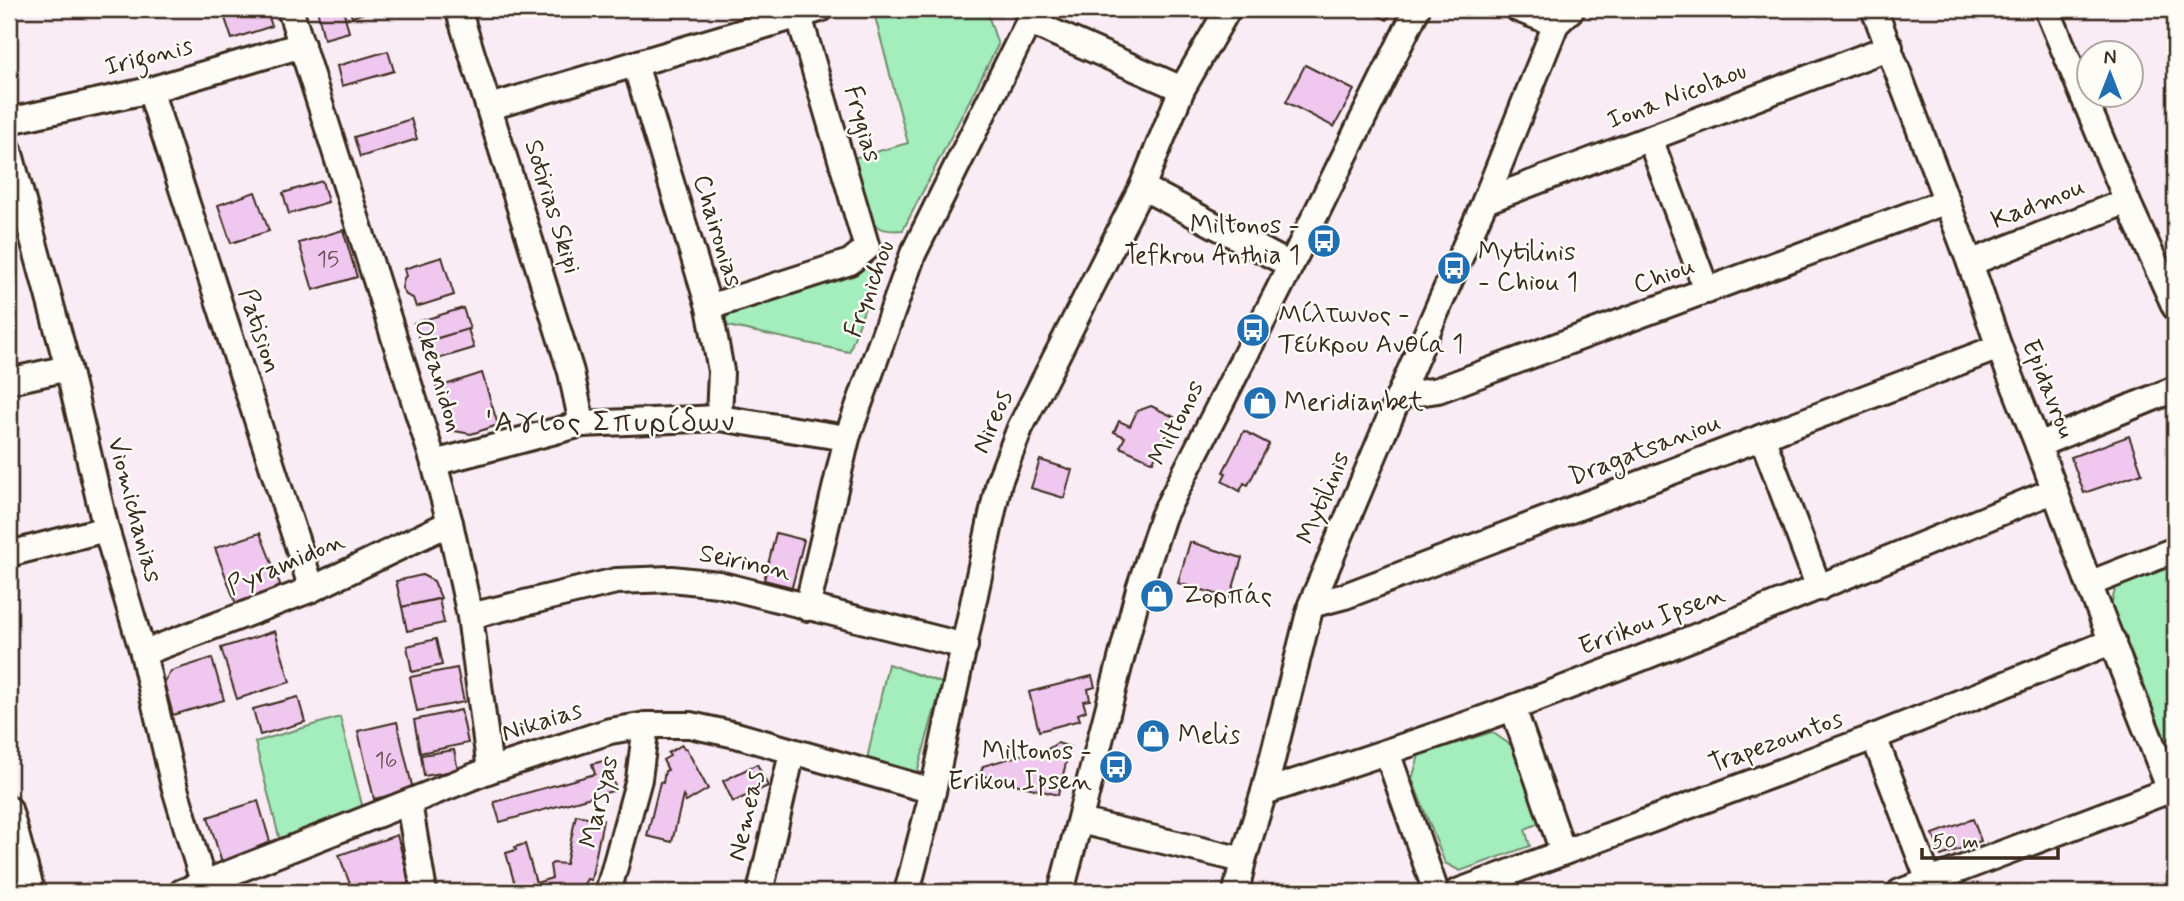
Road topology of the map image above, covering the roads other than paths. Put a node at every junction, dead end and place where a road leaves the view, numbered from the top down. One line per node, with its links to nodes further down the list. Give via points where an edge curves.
1 (290, 9): 11 (street, Okeanidon)
2 (1228, 9): 14 (street, Nireos)
3 (1418, 9): 25 (street, Miltonos)
4 (1518, 9): 10 (street)
5 (1874, 9): 12 (street, Epidavrou)
6 (2047, 9): 23 (street)
7 (466, 11): 16 (street, Sotirias Skipi)
8 (809, 12): 13 (street); 27 (street, Frygias, via 867,248 850,262)
9 (1031, 15): 14 (street); 37 (street, Frynichou, via 913,254)
10 (1564, 16): 21 (street, Mytilinis)
11 (302, 45): 15 (street, Irigonis); 39 (street, Okeanidon)
12 (1890, 47): 18 (street, Iona Nicolaou); 22 (street, Epidavrou)
13 (635, 64): 16 (street); 27 (street, Chaironias)
14 (1182, 89): 20 (street, Nireos)
15 (150, 90): 17 (street, Irigonis); 47 (street, Patision)
16 (490, 107): 35 (street, Sotirias Skipi, via 571,372)
17 (9, 121)
18 (1650, 139): 21 (street, Iona Nicolaou); 26 (street)
19 (9, 150): 30 (street, Viomichanias)
20 (1143, 187): 25 (street); 52 (street, Nireos, via 1020,428 999,482)
21 (1485, 201): 33 (street, Mytilinis)
22 (1947, 201): 24 (street, Epidavrou); 26 (street, Chiou)
23 (2127, 201): 24 (street, Kadmou); 28 (street)
24 (1970, 263): 29 (street, Epidavrou)
25 (1290, 265): 65 (street, Miltonos, via 1163,516 1139,589)
26 (1707, 292): 33 (street, Chiou, via 1438,390)
27 (709, 307): 34 (street, Chaironias, via 721,371)
28 (2175, 307)
29 (1999, 347): 36 (street, Dragatsaniou); 38 (street, Epidavrou)
30 (68, 368): 31 (street); 42 (street, Viomichanias)
31 (9, 381)
32 (2175, 389): 38 (street)
33 (1399, 396): 48 (street, Mytilinis)
34 (719, 418): 35 (street); 37 (street)
35 (582, 424): 39 (street)
36 (1762, 437): 46 (street); 48 (street, Dragatsaniou)
37 (847, 438): 49 (street, Frynichou)
38 (2038, 445): 40 (street, Epidavrou)
39 (434, 463): 41 (street, Okeanidon)
40 (2055, 490): 45 (street, Epidavrou); 46 (street, Errikou Ipsen)
41 (450, 523): 47 (street, Pyramidon); 50 (street, Okeanidon)
42 (106, 529): 44 (street); 53 (street, Viomichanias)
43 (2175, 550): 45 (street)
44 (9, 554)
45 (2089, 584): 51 (street, Epidavrou)
46 (1819, 588): 54 (street, Errikou Ipsen)
47 (312, 589): 53 (street, Pyramidon)
48 (1311, 605): 62 (street, Mytilinis)
49 (807, 608): 50 (street, Seirinon, via 718,584 617,580); 52 (street, Seirinon)
50 (470, 616): 59 (street, Okeanidon)
51 (2113, 641): 56 (street, Trapezountos); 60 (street, Epidavrou)
52 (965, 646): 61 (street, Nireos)
53 (143, 653): 69 (street, Viomichanias)
54 (1513, 708): 58 (street, Errikou Ipsen); 66 (street)
55 (646, 725): 57 (street, Nikaias, via 690,725); 59 (street, Nikaias, via 610,731); 72 (street, Marsyas, via 639,779)
56 (1874, 737): 66 (street, Trapezountos); 68 (street)
57 (792, 752): 61 (street, Nikaias); 73 (street, Nemeas)
58 (1387, 752): 62 (street, Errikou Ipsen); 77 (street)
59 (490, 770): 63 (street, Nikaias)
60 (2172, 789): 68 (street)
61 (933, 791): 74 (street, Nireos)
62 (1264, 792): 67 (street, Mytilinis)
63 (409, 803): 69 (street, Nikaias); 71 (street)
64 (9, 809): 70 (street)
65 (1080, 821): 67 (street); 75 (street, Miltonos)
66 (1563, 852): 78 (street, Trapezountos)
67 (1243, 860): 76 (street, Mytilinis)
68 (1929, 881): 79 (street)
69 (193, 889)
70 (32, 892)
71 (424, 892)
72 (608, 892)
73 (760, 892)
74 (907, 892)
75 (1061, 892)
76 (1236, 892)
77 (1436, 892)
78 (1457, 892)
79 (1900, 892)

